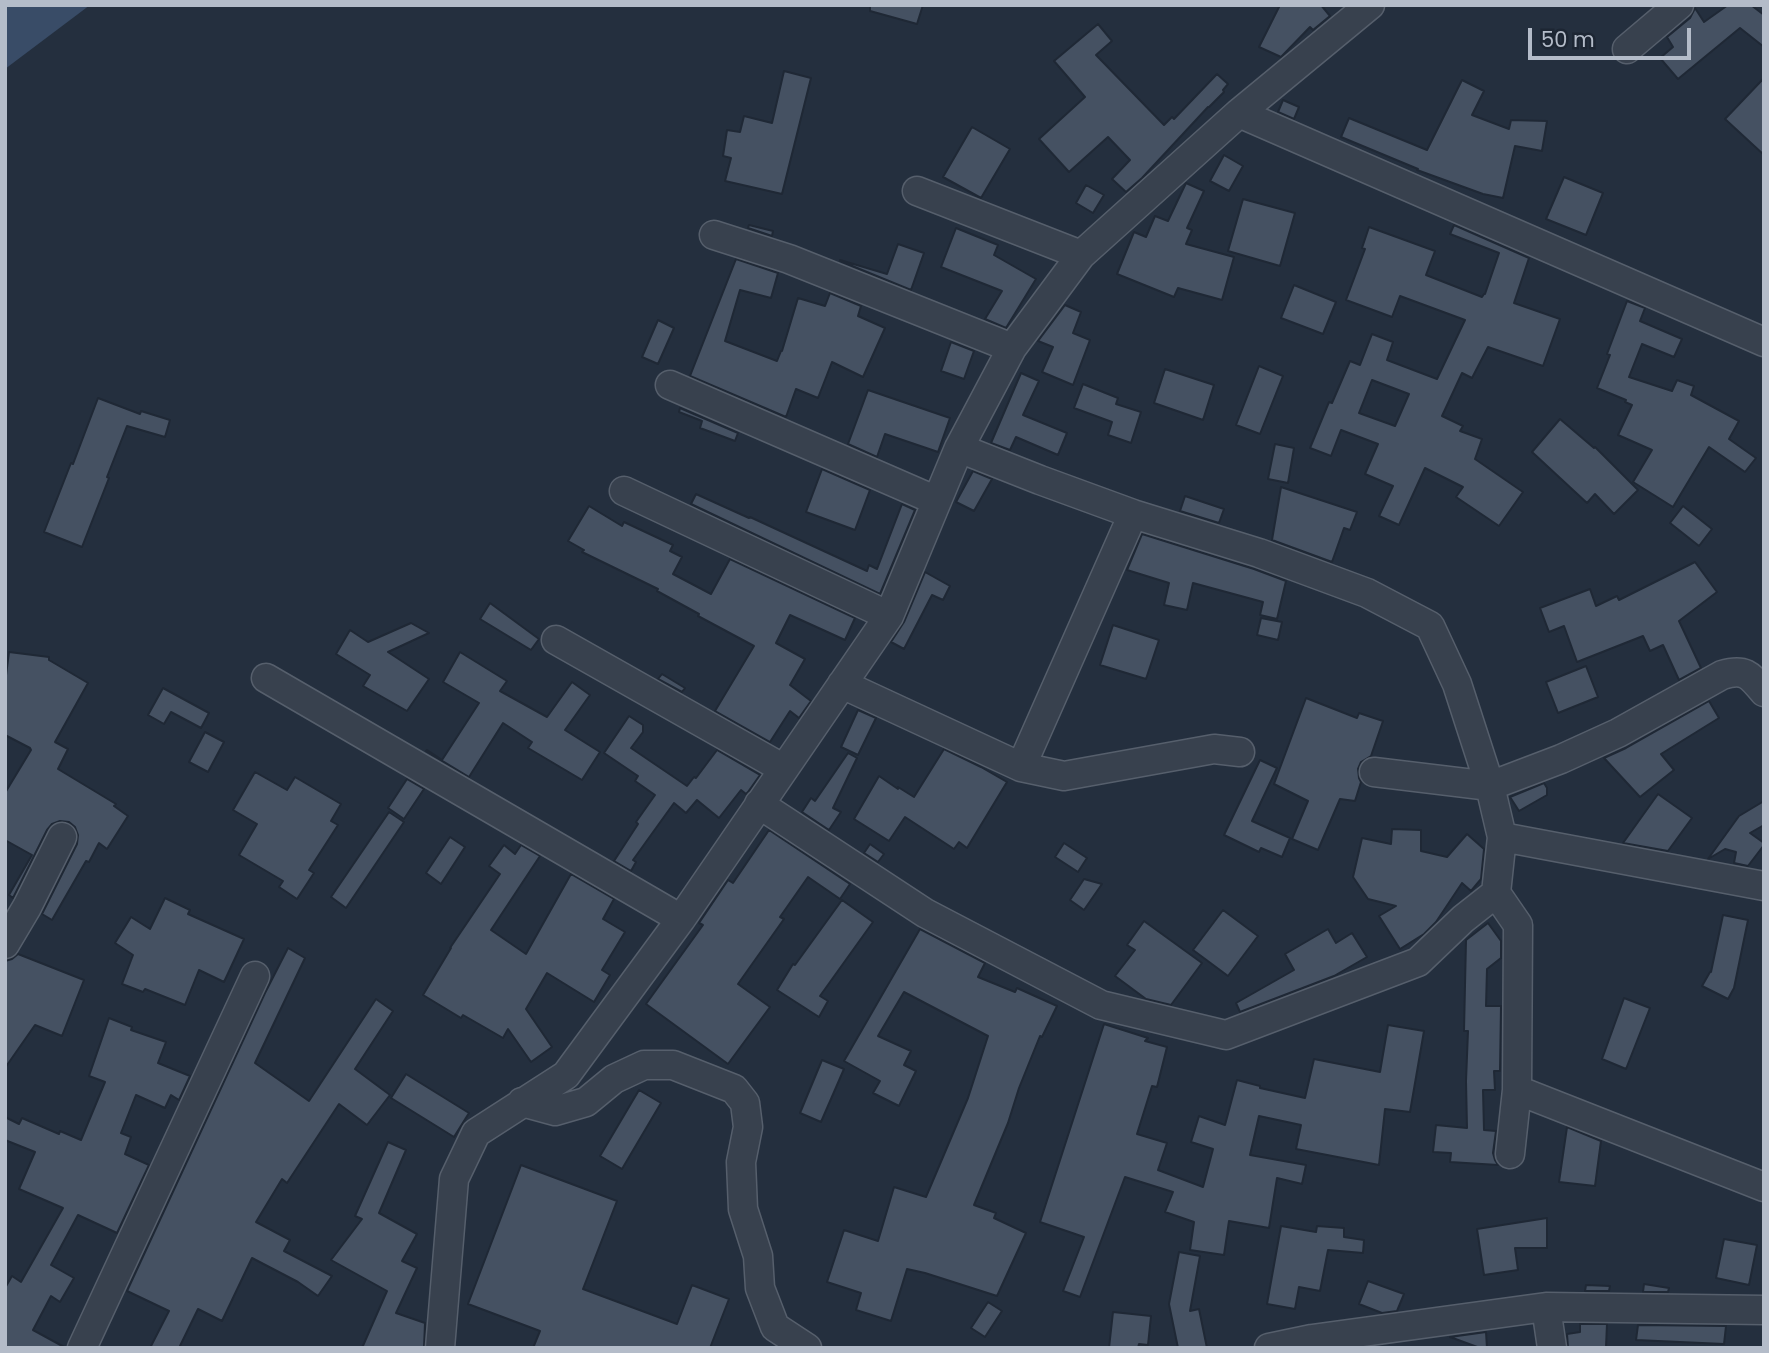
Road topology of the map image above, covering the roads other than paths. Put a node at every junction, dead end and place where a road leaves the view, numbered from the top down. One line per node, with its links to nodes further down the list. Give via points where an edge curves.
1 (1370, 5): 4 (street)
2 (1679, 5): 3 (street)
3 (1627, 49)
4 (1239, 113): 7 (street); 8 (street)
5 (917, 191): 7 (street)
6 (715, 235): 9 (street, via 789,259)
7 (1081, 254): 9 (street)
8 (1764, 342)
9 (1012, 348): 11 (street)
10 (670, 384): 13 (street)
11 (959, 448): 13 (street); 14 (street)
12 (624, 491): 15 (street)
13 (937, 501): 15 (street)
14 (1133, 514): 21 (street); 24 (street, via 1367,593 1430,626 1458,684)
15 (889, 616): 18 (street)
16 (555, 640): 22 (street)
17 (266, 678): 30 (street)
18 (842, 684): 21 (street); 22 (street)
19 (1764, 692): 24 (street, via 1751,676 1735,671 1722,675 1618,733)
20 (1240, 752): 21 (street, via 1214,749 1064,776)
21 (1021, 767)
22 (784, 769): 25 (street)
23 (1374, 772): 24 (street)
24 (1490, 786): 27 (street)
25 (759, 804): 29 (street, via 925,913 1101,1005 1226,1035 1418,962); 30 (street)
26 (62, 837): 31 (street)
27 (1502, 837): 28 (street); 29 (street)
28 (1764, 886)
29 (1496, 893): 33 (street, via 1518,925)
30 (681, 919): 34 (street, via 566,1074)
31 (5, 944)
32 (255, 976): 40 (street)
33 (1517, 1090): 35 (street); 36 (street)
34 (522, 1102): 41 (street, via 476,1133 454,1180); 42 (street, via 555,1111 586,1102 614,1079 643,1065 673,1065 734,1089 745,1103 743,1209 758,1256 760,1288 775,1327)
35 (1510, 1154)
36 (1764, 1187)
37 (1546, 1307): 38 (street); 39 (street); 44 (street)
38 (1764, 1310)
39 (1312, 1343): 43 (street)
40 (82, 1348)
41 (440, 1348)
42 (807, 1348)
43 (1269, 1348)
44 (1552, 1348)

